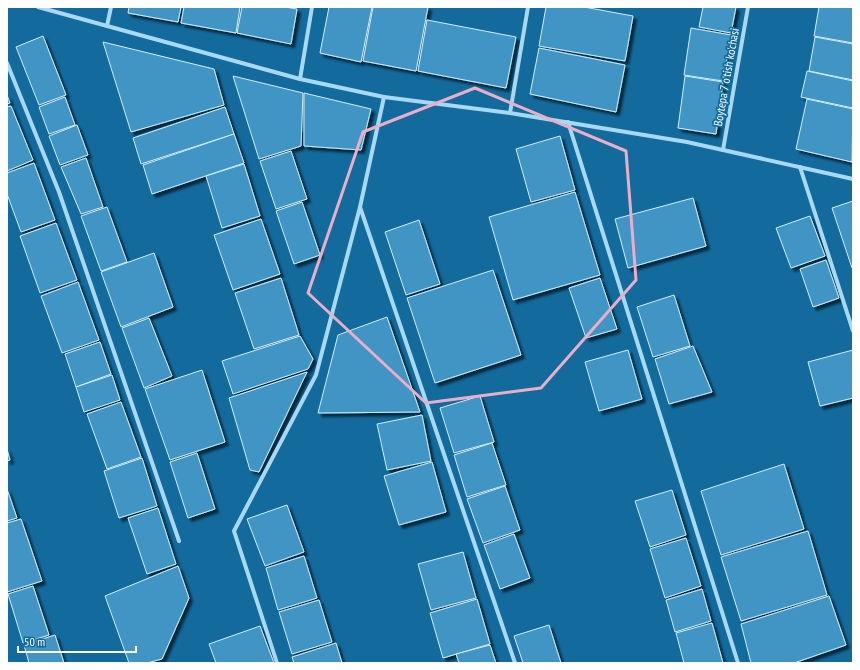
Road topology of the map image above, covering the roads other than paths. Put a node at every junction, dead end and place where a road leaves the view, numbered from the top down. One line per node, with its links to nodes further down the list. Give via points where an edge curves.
1 (38, 7): 6 (street)
2 (111, 7): 6 (street)
3 (312, 7): 8 (street)
4 (528, 7): 10 (street)
5 (748, 7): 12 (street, Boytepa 7 o'tish ko'chasi)
6 (107, 26): 8 (street)
7 (7, 63): 17 (street, via 59,192)
8 (300, 78): 9 (street)
9 (384, 97): 10 (street); 15 (street)
10 (510, 113): 11 (street)
11 (568, 122): 12 (street); 20 (street)
12 (723, 150): 13 (street)
13 (800, 167): 14 (street); 16 (street)
14 (853, 178)
15 (360, 207): 18 (street, via 316,375 234,531); 19 (street)
16 (853, 331)
17 (179, 541)
18 (277, 663)
19 (515, 663)
20 (738, 663)

